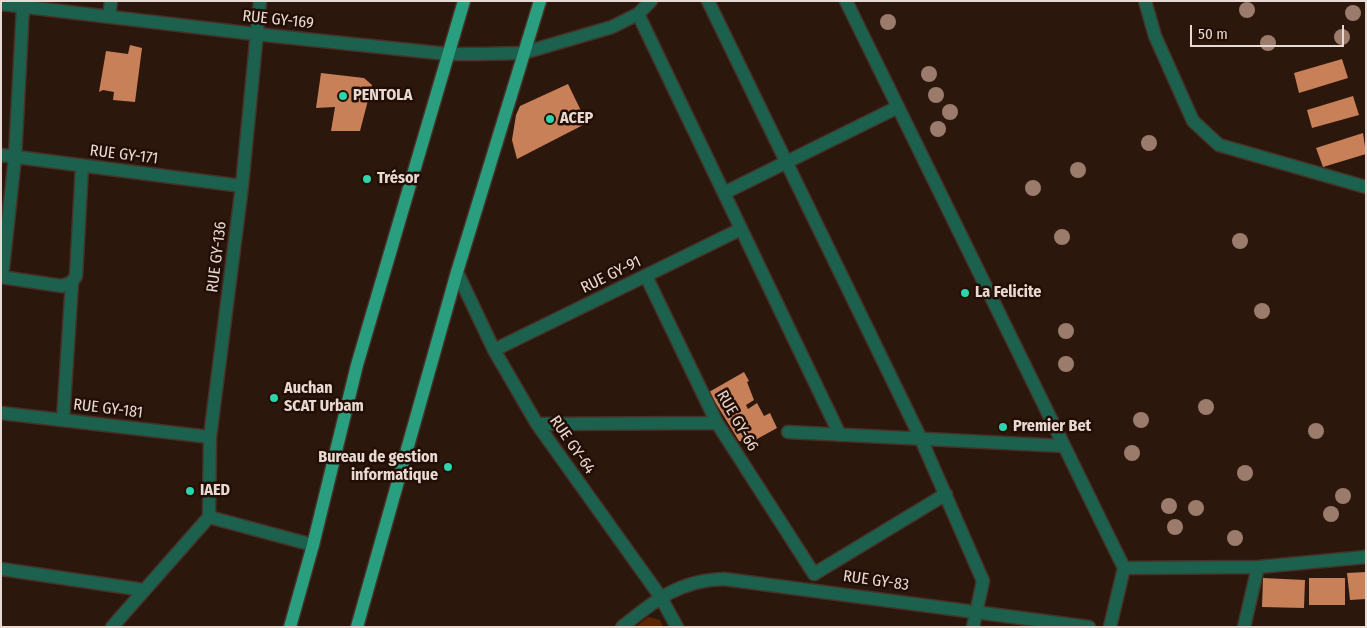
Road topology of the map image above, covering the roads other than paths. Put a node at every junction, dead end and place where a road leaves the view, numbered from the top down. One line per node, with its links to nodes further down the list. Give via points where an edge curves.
1 (111, 1): 12 (street)
2 (260, 1): 13 (street, RUE GY-136)
3 (464, 1): 15 (main road)
4 (540, 1): 14 (main road)
5 (651, 1): 11 (street, RUE GY-169)
6 (708, 1): 19 (street)
7 (846, 1): 16 (street)
8 (1144, 1): 22 (street, via 1155,36 1193,121 1219,145)
9 (1, 4): 10 (street, RUE GY-169)
10 (23, 6): 12 (street, RUE GY-169); 18 (street)
11 (638, 14): 14 (street, RUE GY-169, via 612,27); 23 (street)
12 (109, 17): 13 (street, RUE GY-169)
13 (255, 34): 15 (street, RUE GY-169); 21 (street, RUE GY-136)
14 (523, 53): 15 (street, RUE GY-169); 25 (main road)
15 (448, 54): 41 (main road, via 357,365)
16 (898, 107): 19 (street); 38 (street)
17 (1, 155): 18 (street, RUE GY-171)
18 (15, 157): 20 (street, RUE GY-171); 27 (street)
19 (786, 162): 23 (street); 37 (street)
20 (82, 166): 21 (street, RUE GY-171); 28 (street, via 76,276)
21 (242, 186): 36 (street, RUE GY-136)
22 (1366, 187)
23 (724, 193): 24 (street)
24 (742, 229): 26 (street, RUE GY-91); 35 (street)
25 (456, 272): 29 (street, RUE GY-64); 53 (main road)
26 (646, 276): 29 (street, RUE GY-91); 32 (street, RUE GY-66)
27 (2, 277): 28 (street, via 62,286)
28 (72, 282): 31 (street)
29 (494, 350): 33 (street, RUE GY-64)
30 (1, 413): 31 (street, RUE GY-181)
31 (63, 420): 36 (street, RUE GY-181)
32 (717, 423): 33 (street); 46 (street, RUE GY-66)
33 (536, 424): 49 (street, RUE GY-64)
34 (788, 432): 35 (street)
35 (840, 434): 37 (street)
36 (210, 437): 40 (street, RUE GY-136)
37 (921, 439): 38 (street); 39 (street)
38 (1064, 446): 44 (street)
39 (946, 494): 46 (street); 50 (street, via 983,581)
40 (209, 517): 41 (street); 48 (street)
41 (313, 545): 52 (main road)
42 (1366, 558): 43 (street)
43 (1258, 567): 44 (street); 59 (street)
44 (1124, 568): 58 (street)
45 (1, 569): 48 (street)
46 (814, 574): 47 (street)
47 (814, 589): 49 (street, RUE GY-83, via 710,579); 50 (street, RUE GY-83)
48 (144, 590): 51 (street)
49 (660, 596): 54 (street); 55 (street, RUE GY-64)
50 (976, 611): 56 (street); 57 (street, RUE GY-83)
51 (112, 627)
52 (290, 627)
53 (357, 627)
54 (622, 627)
55 (677, 627)
56 (973, 627)
57 (1089, 627)
58 (1110, 627)
59 (1244, 627)

